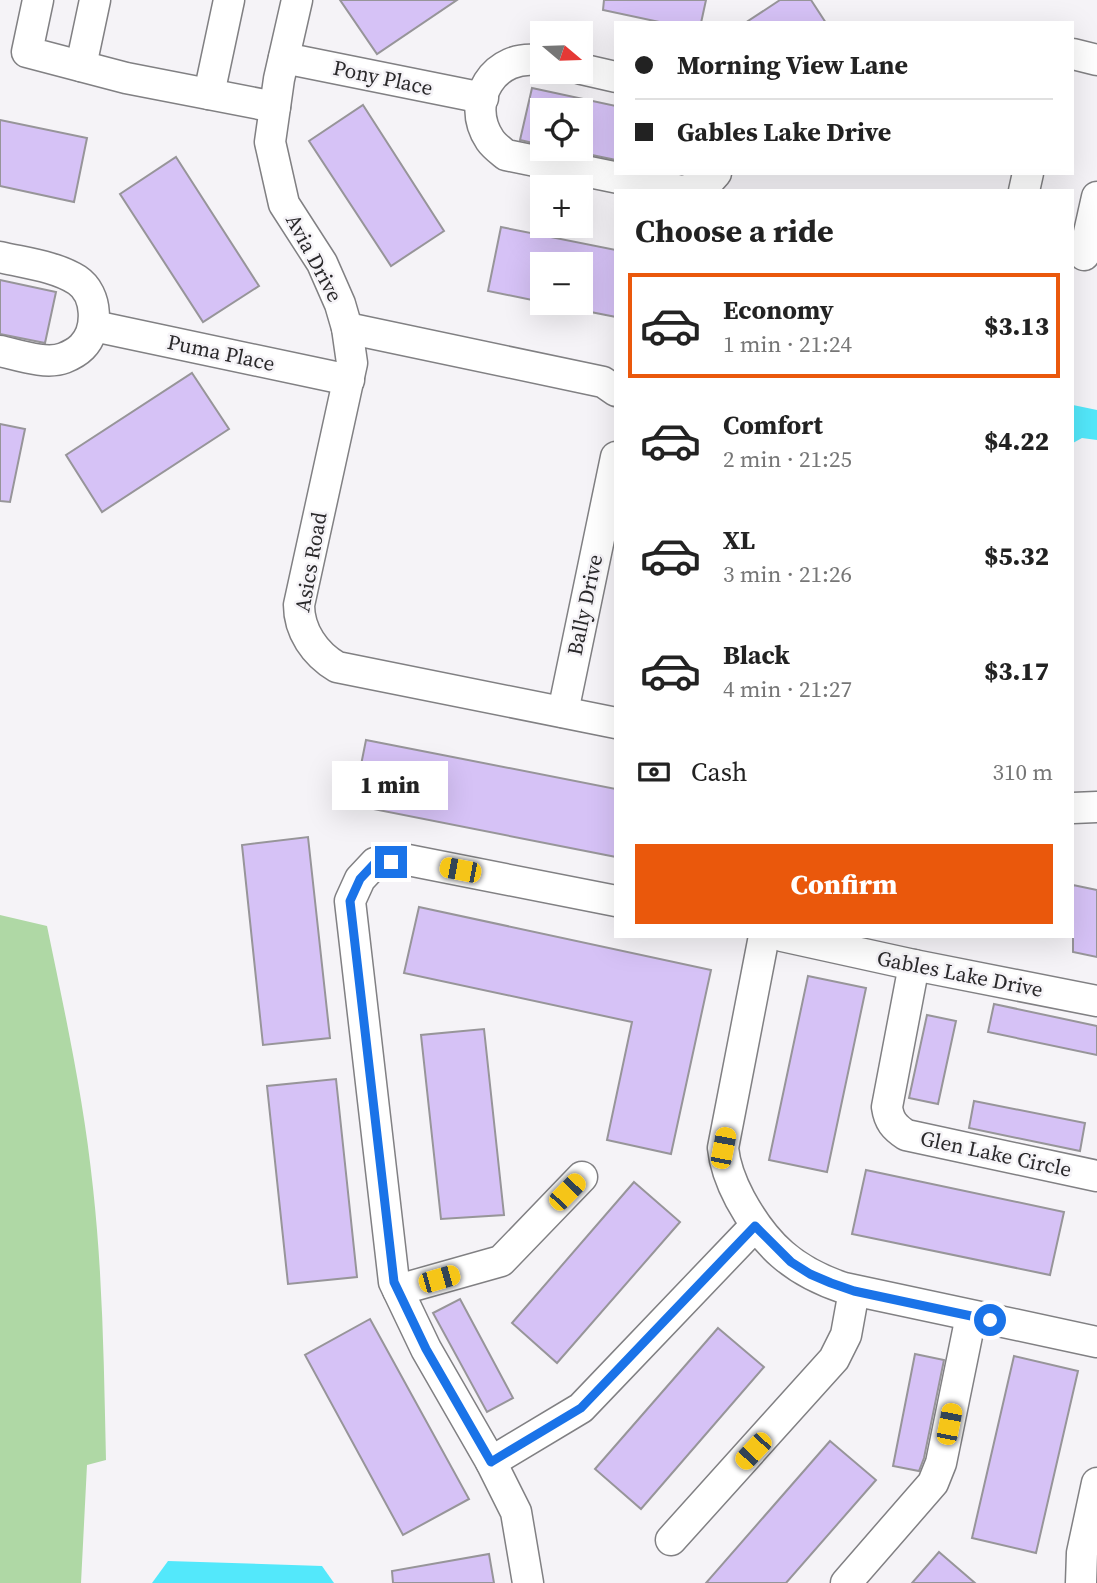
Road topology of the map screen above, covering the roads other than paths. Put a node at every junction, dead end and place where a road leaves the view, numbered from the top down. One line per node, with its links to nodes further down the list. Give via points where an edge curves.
1 (38, 0): 9 (street, via 27,52)
2 (95, 0): 9 (street)
3 (229, 0): 12 (street)
4 (297, 0): 6 (street, Avia Drive)
5 (1074, 54): 7 (street)
6 (284, 58): 13 (street, Pony Place); 14 (street, Avia Drive)
7 (1097, 60)
8 (530, 61): 13 (street, via 512,61 492,75)
9 (81, 66): 12 (street)
10 (593, 72): 11 (street)
11 (614, 77)
12 (209, 94): 14 (street)
13 (483, 98): 16 (street, via 481,120 490,141 506,156)
14 (275, 107): 22 (street, Avia Drive, via 270,142 284,204 322,263)
15 (714, 175): 17 (street, via 708,183)
16 (673, 189)
17 (689, 189)
18 (1097, 197): 19 (street)
19 (1084, 255)
20 (0, 257): 21 (street, via 58,271 80,282 93,302)
21 (94, 326): 23 (street, via 82,347 61,359); 24 (street, Puma Place)
22 (347, 328): 24 (street, Asics Road, via 352,363); 25 (street, Avia Drive, via 603,382)
23 (0, 351)
24 (349, 380): 27 (street, Asics Road, via 299,605 305,634 322,659 337,667)
25 (614, 390)
26 (614, 467): 27 (street, Bally Drive)
27 (563, 712): 28 (street, Asics Road)
28 (614, 723)
29 (1097, 807): 30 (street)
30 (1074, 808)
31 (614, 901): 39 (street, via 408,860 375,863 360,879 350,901)
32 (764, 938): 38 (street, via 723,1148 728,1175)
33 (791, 938): 34 (street, Gables Lake Drive)
34 (914, 965): 35 (street, Gables Lake Drive); 36 (street, Glen Lake Circle, via 887,1107 897,1129 906,1135)
35 (1097, 1001)
36 (1097, 1175)
37 (582, 1177): 39 (street, via 501,1261)
38 (755, 1226): 40 (street, via 810,1274); 43 (street, via 581,1408)
39 (398, 1290): 43 (street)
40 (854, 1291): 41 (street); 45 (street, via 846,1335 834,1359)
41 (971, 1316): 42 (street); 47 (street, via 933,1483)
42 (1097, 1342)
43 (491, 1462): 46 (street, via 516,1512)
44 (1097, 1483): 48 (street, via 1082,1553)
45 (671, 1540)
46 (528, 1583)
47 (846, 1583)
48 (1081, 1583)

